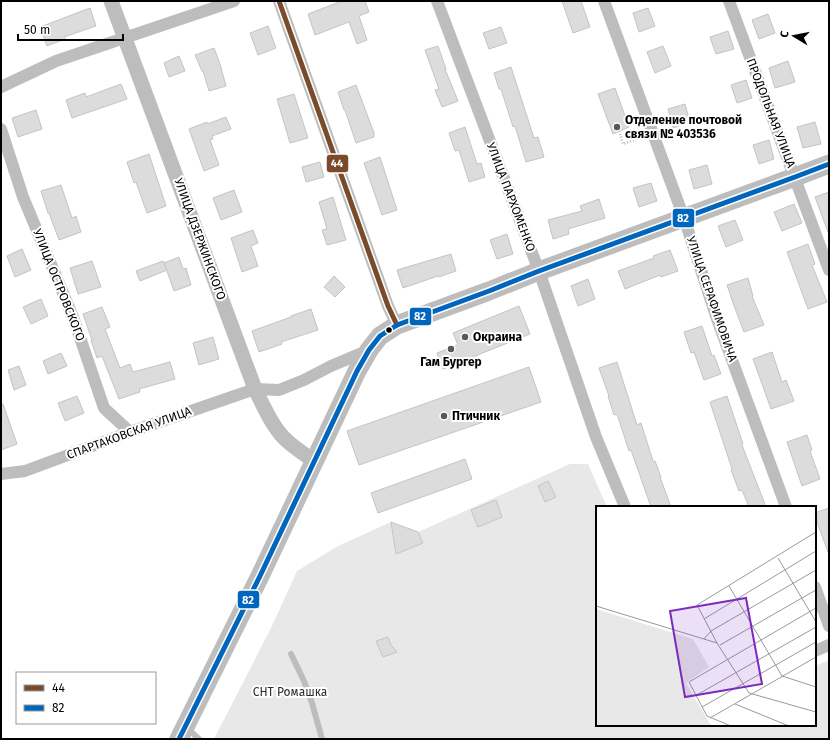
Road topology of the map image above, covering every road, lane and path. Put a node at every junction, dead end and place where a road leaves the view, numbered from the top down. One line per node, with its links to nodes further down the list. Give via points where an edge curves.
1 (111, 1): 7 (street, УЛИЦА ДЗЕРЖИНСКОГО)
2 (234, 1): 7 (street)
3 (279, 1): 17 (street)
4 (437, 1): 16 (street, УЛИЦА ПАРХОМЕНКО)
5 (604, 1): 11 (street, УЛИЦА СЕРАФИМОВИЧА)
6 (729, 1): 13 (street, ПРОДОЛЬНАЯ УЛИЦА)
7 (124, 37): 8 (street, via 56,61); 19 (street, УЛИЦА ДЗЕРЖИНСКОГО)
8 (1, 87)
9 (1, 129): 20 (street, УЛИЦА ОСТРОВСКОГО, via 23,197 73,317 104,408)
10 (619, 131): 11 (path, via 623,144)
11 (652, 133): 14 (street, УЛИЦА СЕРАФИМОВИЧА)
12 (829, 164): 13 (main road)
13 (795, 177): 14 (main road); 15 (street, ПРОДОЛЬНАЯ УЛИЦА)
14 (684, 218): 16 (main road); 24 (street, УЛИЦА СЕРАФИМОВИЧА, via 717,319)
15 (829, 270)
16 (539, 272): 17 (main road); 23 (street, УЛИЦА ПАРХОМЕНКО, via 596,437)
17 (397, 325): 18 (main road, via 380,336)
18 (369, 350): 19 (street, via 279,390); 21 (main road)
19 (256, 389): 20 (street, СПАРТАКОВСКАЯ УЛИЦА); 21 (street, УЛИЦА ДЗЕРЖИНСКОГО, via 268,416 283,438)
20 (130, 432): 22 (street, СПАРТАКОВСКАЯ УЛИЦА, via 25,471)
21 (314, 461): 30 (main road)
22 (1, 474)
23 (625, 506)
24 (786, 506)
25 (816, 590): 26 (street)
26 (829, 626)
27 (829, 645): 28 (street)
28 (816, 651)
29 (291, 654): 32 (lane, via 304,681)
30 (182, 733): 31 (lane)
31 (199, 739)
32 (322, 739)

